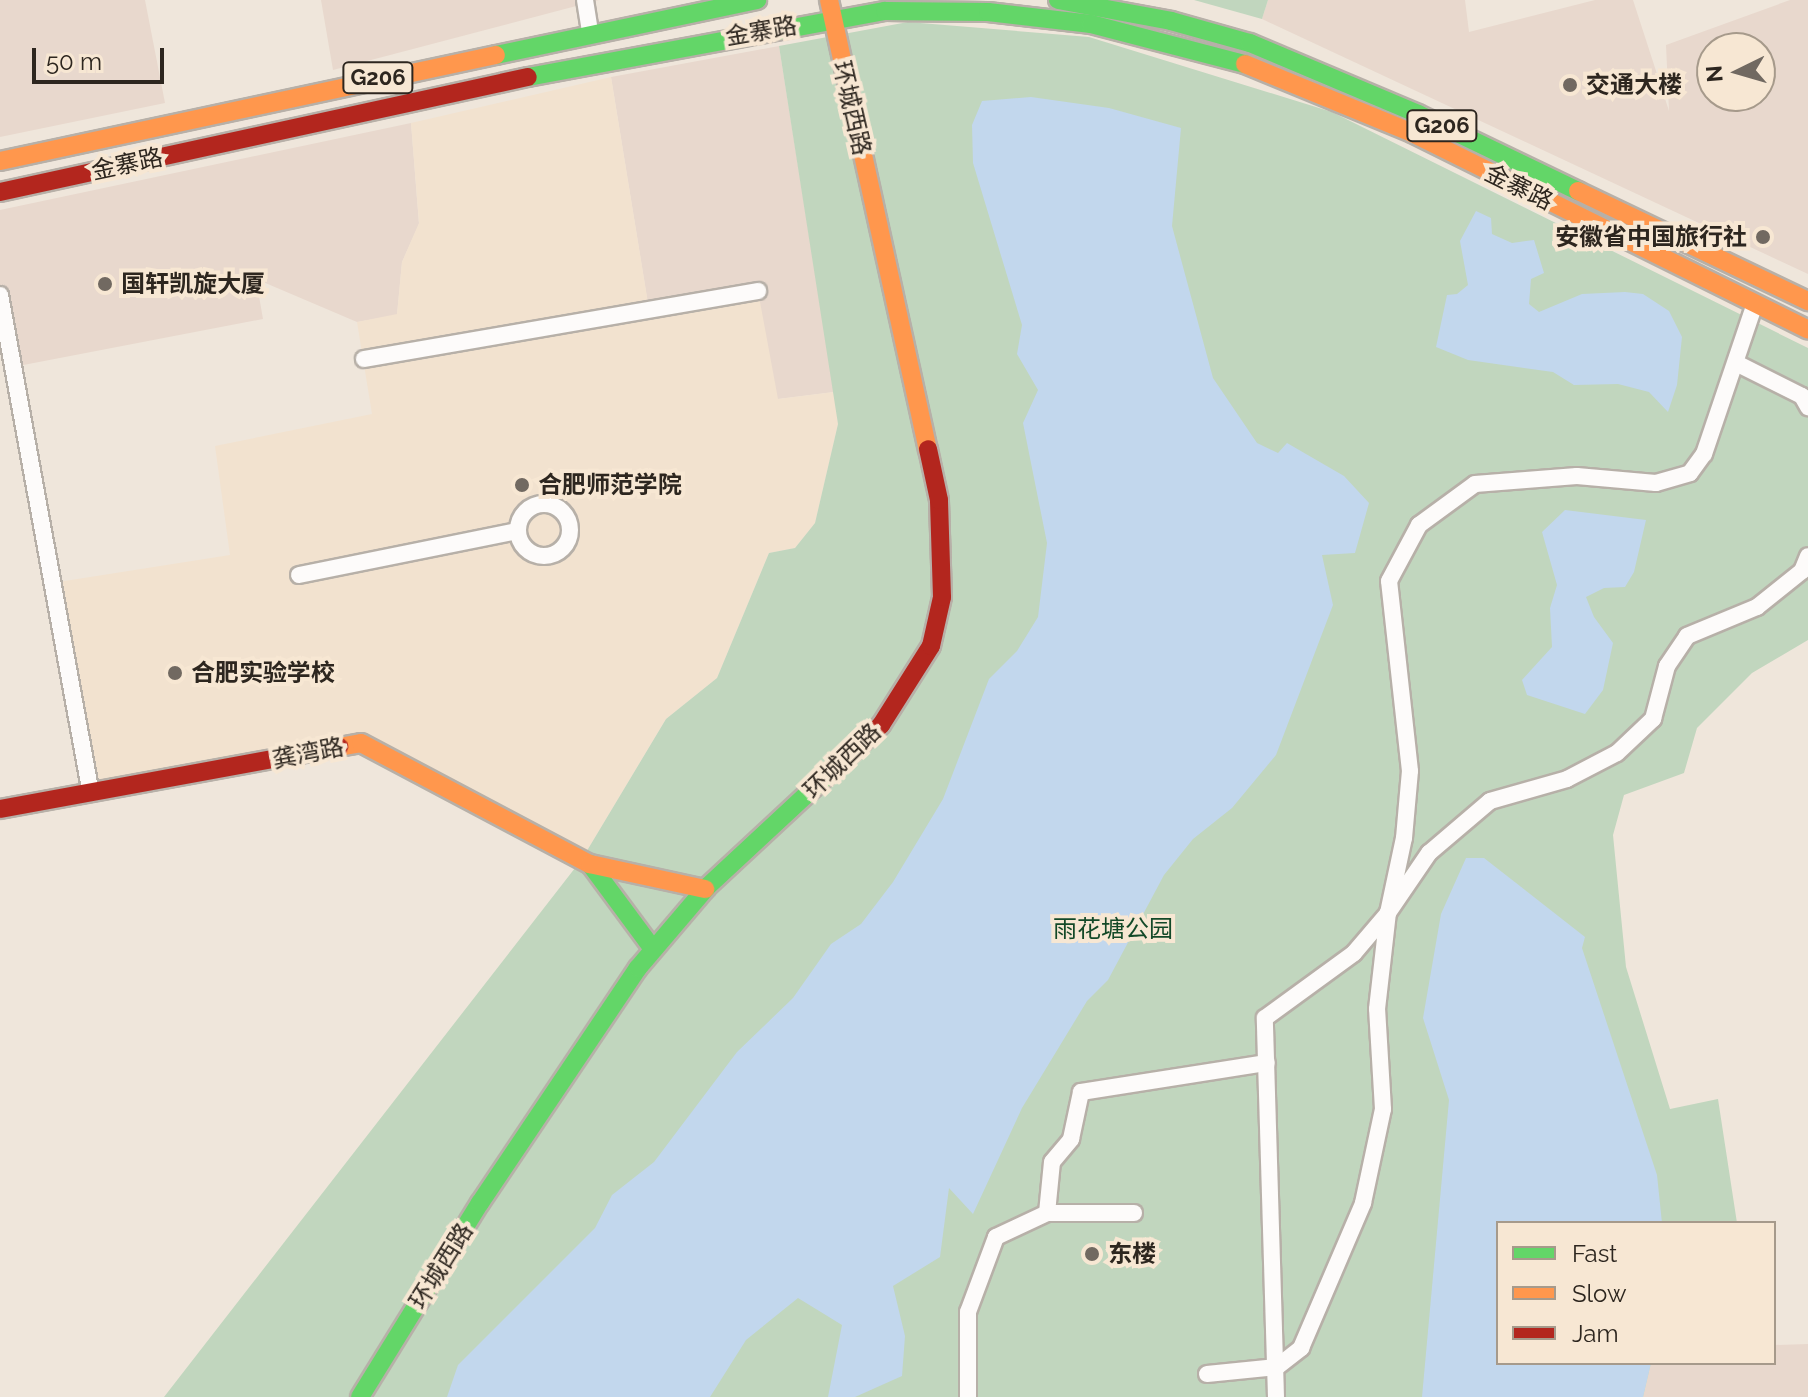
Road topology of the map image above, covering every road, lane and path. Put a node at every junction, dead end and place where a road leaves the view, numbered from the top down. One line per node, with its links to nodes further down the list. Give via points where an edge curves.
1 (585, 0): 5 (street)
2 (757, 0): 5 (main road, 金寨路 / G206)
3 (1058, 0): 10 (main road, 金寨路 / G206, via 1171,21 1250,43 1418,114)
4 (831, 7): 7 (main road, 金寨路); 11 (main road, 金寨路, via 988,12 1091,24 1169,40 1245,64 1412,133); 22 (main road, 环城西路, via 939,500 939,621 902,699 881,725)
5 (590, 32): 6 (main road, 金寨路 / G206)
6 (0, 161)
7 (0, 192)
8 (758, 291): 13 (street)
9 (0, 295): 19 (street)
10 (1808, 301)
11 (1755, 303): 12 (main road, 金寨路); 14 (street)
12 (1808, 330)
13 (364, 359)
14 (1736, 363): 15 (street, via 1802,396); 23 (street, via 1704,454 1690,473 1656,483 1577,476 1475,484 1419,525 1389,581 1410,771 1404,838)
15 (1808, 407)
16 (517, 531): 18 (street)
17 (1808, 556): 23 (street, via 1802,571 1757,607 1687,636 1667,666 1653,719 1617,753 1567,779 1490,801 1429,853)
18 (299, 575)
19 (90, 789): 20 (main road, 龚湾路); 21 (main road, 龚湾路, via 361,743)
20 (0, 809)
21 (590, 864): 22 (main road); 24 (main road)
22 (705, 889): 24 (main road, 环城西路)
23 (1388, 913): 25 (street, via 1354,953 1265,1018); 28 (street, via 1377,1009 1383,1109 1363,1203 1301,1348)
24 (653, 949): 30 (main road, 环城西路, via 480,1203)
25 (1267, 1063): 26 (street, via 1081,1092 1071,1139 1052,1162); 28 (street)
26 (1047, 1213): 27 (street); 31 (street, via 996,1237 968,1312)
27 (1134, 1213)
28 (1277, 1367): 29 (street); 32 (street)
29 (1207, 1374)
30 (360, 1397)
31 (968, 1397)
32 (1276, 1397)

